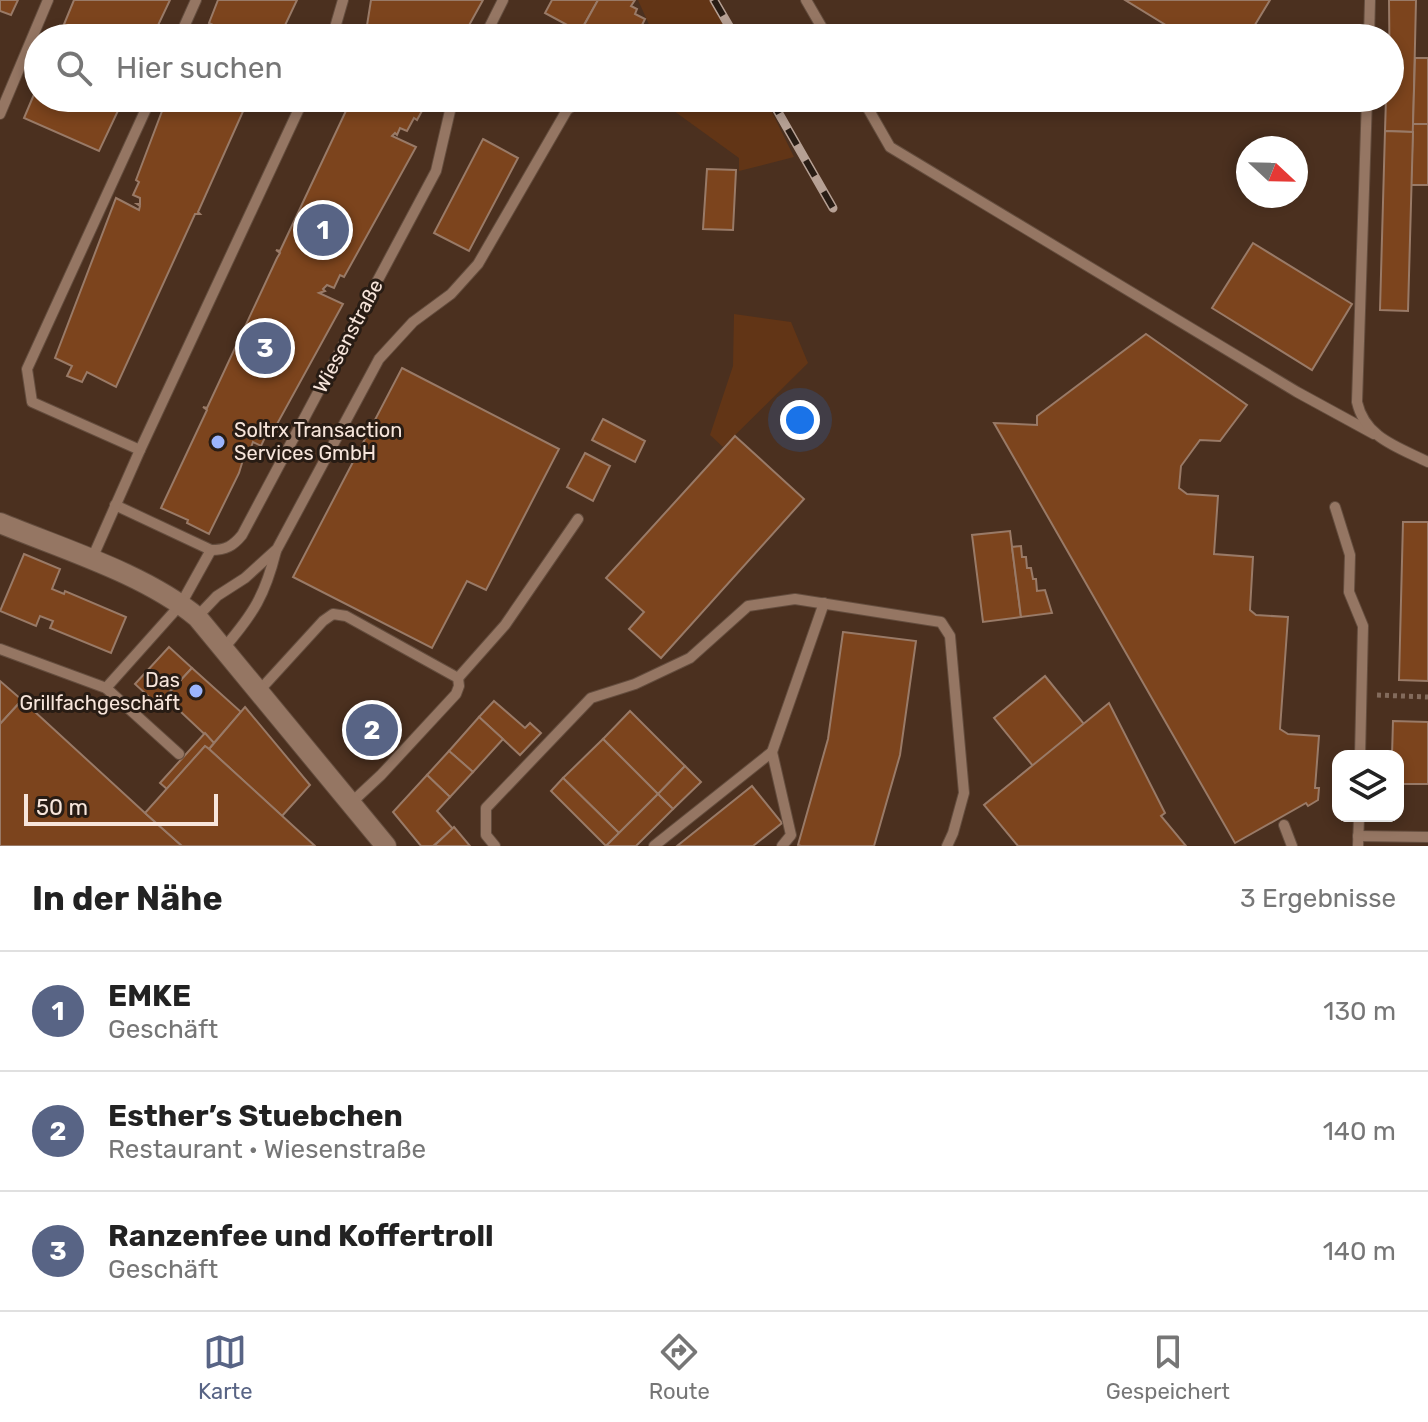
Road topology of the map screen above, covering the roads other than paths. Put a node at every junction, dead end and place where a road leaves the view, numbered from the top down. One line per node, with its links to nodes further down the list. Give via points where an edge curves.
1 (48, 0): 7 (lane)
2 (196, 0): 8 (lane)
3 (343, 0): 9 (lane)
4 (503, 0): 10 (lane)
5 (806, 0): 11 (lane)
6 (1370, 0): 12 (lane)
7 (38, 24)
8 (185, 24)
9 (336, 24)
10 (491, 24)
11 (820, 24)
12 (1369, 24)
13 (24, 57): 20 (lane)
14 (145, 112): 22 (lane, via 27,369 32,402)
15 (297, 112): 22 (lane)
16 (450, 112): 29 (lane, Wiesenstraße, via 436,171 242,535 223,550)
17 (566, 112): 28 (lane, via 478,264 379,359)
18 (870, 112): 21 (lane, via 890,147)
19 (1367, 112): 21 (lane, via 1357,402)
20 (0, 114)
21 (1374, 434): 23 (lane)
22 (140, 450): 24 (lane)
23 (1428, 462)
24 (115, 505): 29 (lane); 30 (lane)
25 (1335, 507): 38 (lane, via 1350,555 1349,592 1363,626)
26 (578, 519): 35 (lane, via 505,625)
27 (0, 523): 30 (street)
28 (277, 549): 32 (lane, via 245,578); 33 (lane, via 252,615)
29 (211, 550): 32 (lane)
30 (91, 561): 32 (street, via 149,585)
31 (824, 603): 39 (lane); 46 (lane, via 795,599 748,606 690,658 591,698 486,808 486,835); 49 (lane, via 941,622 950,636 964,793)
32 (189, 610): 33 (street); 36 (lane)
33 (224, 648): 37 (street)
34 (0, 649): 36 (lane)
35 (458, 678): 37 (lane, via 346,616 333,614); 41 (lane, via 456,694)
36 (106, 688): 40 (lane)
37 (259, 691): 41 (street)
38 (1360, 750)
39 (772, 752): 47 (lane); 48 (lane, via 791,835)
40 (179, 754)
41 (351, 803): 45 (street)
42 (1284, 825): 50 (lane)
43 (1428, 837): 44 (lane)
44 (1358, 841)
45 (386, 846)
46 (495, 846)
47 (654, 846)
48 (782, 846)
49 (947, 846)
50 (1292, 846)

